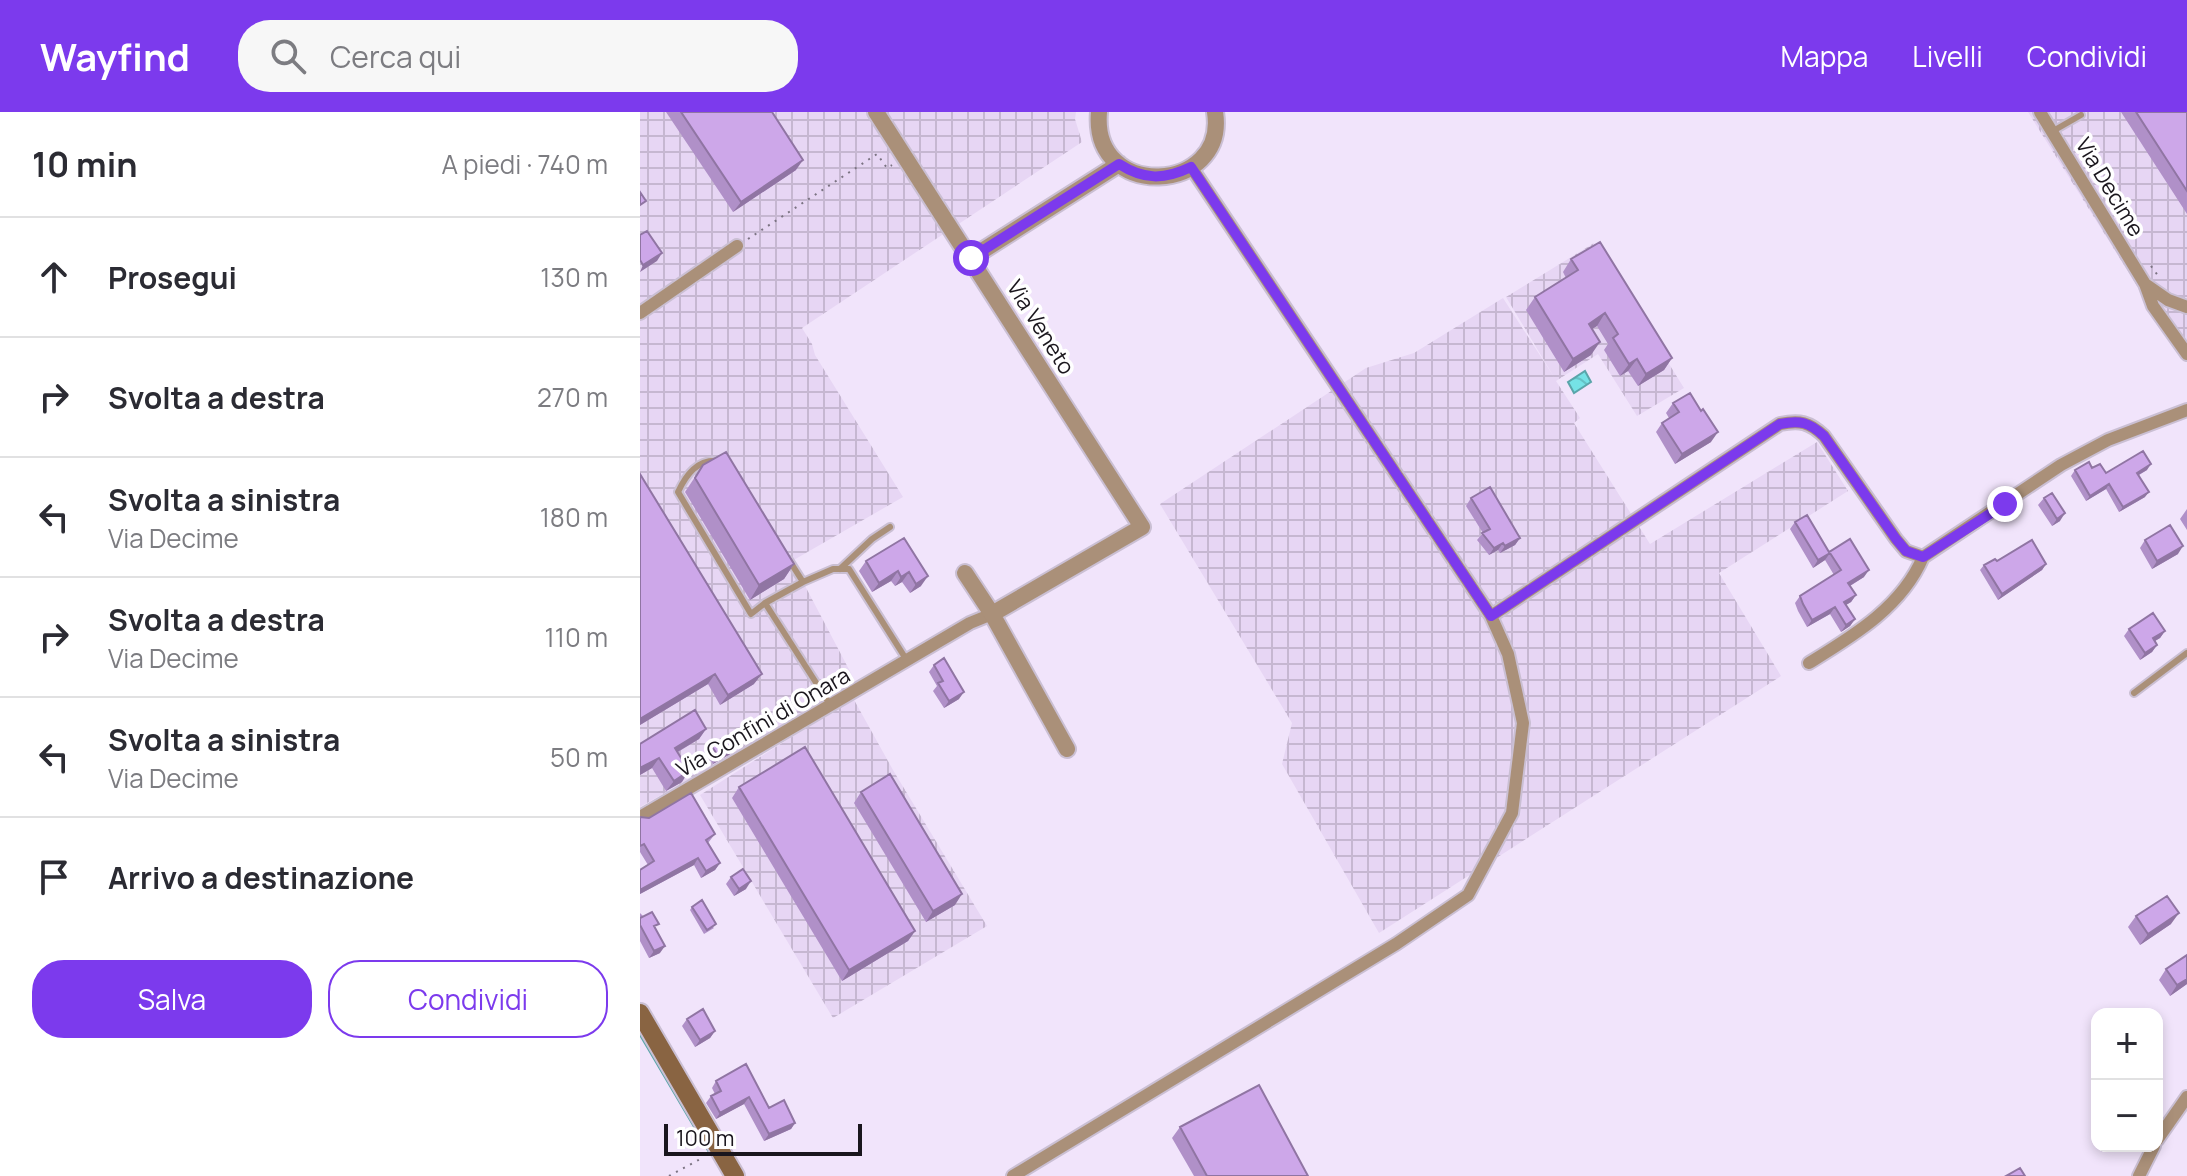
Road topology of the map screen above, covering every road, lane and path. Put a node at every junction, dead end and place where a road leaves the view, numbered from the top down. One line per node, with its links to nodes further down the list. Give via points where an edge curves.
1 (876, 112): 7 (street, Via Veneto)
2 (1099, 112): 8 (street, via 1100,134)
3 (1215, 112): 9 (street, via 1213,137)
4 (2040, 112): 6 (street, Via Decime)
5 (2081, 115): 6 (lane)
6 (2052, 132): 14 (street, Via Decime)
7 (905, 157): 10 (path, via 887,168 877,154); 11 (street, Via Veneto)
8 (1119, 164): 9 (street, via 1154,178); 11 (street)
9 (1191, 167): 29 (street)
10 (737, 246): 16 (street)
11 (971, 258): 28 (street, Via Veneto, via 1142,527)
12 (2149, 264): 13 (path)
13 (2160, 278)
14 (2145, 284): 15 (street, Via Decime); 17 (street, Via Decime)
15 (2184, 307): 17 (street, Via Decime)
16 (640, 313)
17 (2173, 337): 18 (street, Via Decime)
18 (2187, 354)
19 (2187, 410): 22 (street, via 2073,459)
20 (726, 462): 27 (lane, via 698,464 678,492 751,614)
21 (890, 527): 24 (lane)
22 (1923, 557): 29 (street, via 1906,551 1896,539 1824,436 1798,421 1780,424); 32 (street, via 1917,573 1888,608)
23 (788, 558): 26 (lane)
24 (840, 569): 26 (lane); 31 (lane, via 849,569)
25 (965, 573): 28 (street)
26 (803, 582): 27 (lane)
27 (765, 603): 34 (lane)
28 (992, 614): 31 (street, Via Confini di Onara); 35 (street)
29 (1491, 616): 44 (street, via 1508,654 1523,723 1512,813 1468,895)
30 (2187, 653): 33 (lane)
31 (906, 660): 34 (street, Via Confini di Onara)
32 (1809, 663)
33 (2134, 693)
34 (831, 706): 36 (street, Via Confini di Onara)
35 (1067, 749)
36 (640, 817)
37 (640, 1013): 40 (main road)
38 (2187, 1097): 39 (street)
39 (2163, 1131)
40 (719, 1149): 42 (path); 43 (main road)
41 (2151, 1152): 45 (street)
42 (669, 1176)
43 (735, 1176)
44 (1013, 1176)
45 (2139, 1176)

